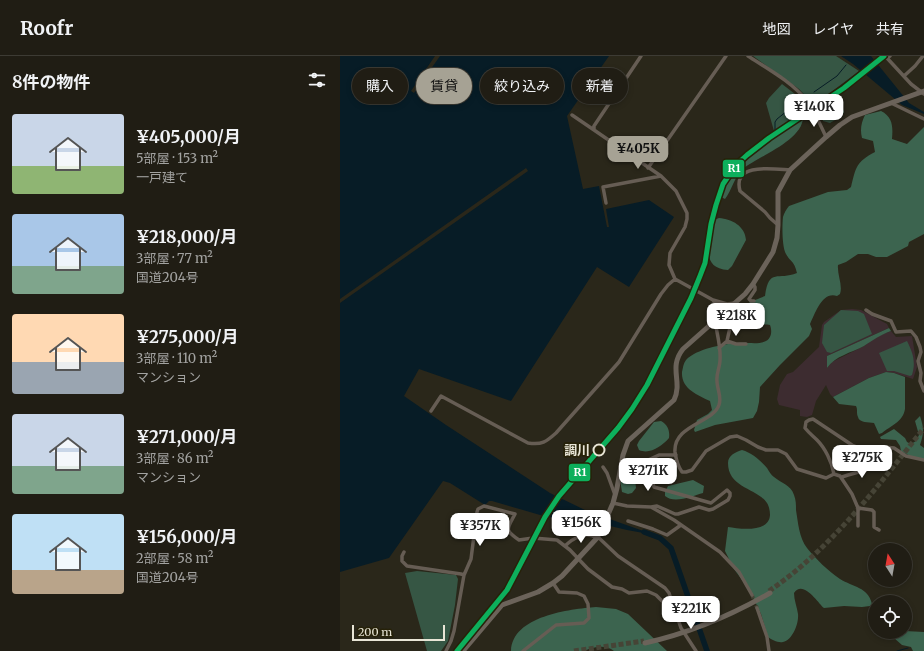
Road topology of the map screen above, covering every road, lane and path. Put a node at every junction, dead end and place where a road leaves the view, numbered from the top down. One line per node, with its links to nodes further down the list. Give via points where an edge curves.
1 (641, 56): 6 (street)
2 (726, 56): 15 (street)
3 (748, 56): 14 (street, via 798,91 816,114)
4 (890, 56): 7 (street, via 887,58)
5 (923, 56): 7 (street)
6 (628, 75)
7 (904, 76): 8 (street)
8 (923, 92): 9 (highway)
9 (892, 102): 12 (street); 14 (highway, via 852,117)
10 (609, 104): 13 (street)
11 (572, 115): 13 (street)
12 (924, 119)
13 (594, 130): 15 (street)
14 (826, 137): 16 (highway)
15 (648, 168): 17 (street)
16 (790, 170): 19 (highway, via 778,192); 19 (street, via 752,170 745,173 739,186 740,191)
17 (661, 176): 18 (street, via 603,187); 20 (street, via 676,191 687,213 685,227 669,258)
18 (606, 203)
19 (778, 225): 21 (highway, via 772,252)
20 (675, 279): 22 (street); 32 (street, via 661,294 619,362 546,442 528,444 441,396)
21 (753, 284): 23 (street, via 756,287 749,298); 24 (highway)
22 (712, 300): 24 (street, via 727,304); 27 (street, via 717,306)
23 (754, 301)
24 (735, 303): 27 (highway)
25 (866, 310): 31 (street, via 891,321 896,332 911,331 916,337 921,352 918,361)
26 (733, 314): 28 (street)
27 (717, 319): 30 (street); 39 (highway, via 678,355 675,368 678,387 674,400 628,441)
28 (727, 341): 29 (street); 30 (street)
29 (746, 344)
30 (720, 348): 33 (street, via 717,381 719,406 679,437 675,448)
31 (924, 391)
32 (431, 411)
33 (676, 455): 37 (street, via 678,466 682,472 686,472 692,470 706,451 730,437 737,436 766,450 778,450 786,454 797,469 826,478); 41 (street, via 659,455 648,460 647,467 654,486 708,503 727,490 730,496 728,500 709,510 699,507 675,514 657,506)
34 (924, 460): 37 (street, via 906,456 894,448 862,449 818,421 808,420 805,428 823,447)
35 (878, 465): 38 (street)
36 (603, 467): 39 (street)
37 (834, 474): 38 (street)
38 (842, 477): 42 (street)
39 (615, 496): 40 (highway)
40 (613, 503): 41 (street); 47 (highway)
41 (651, 507): 44 (street)
42 (858, 508): 45 (street); 46 (street, via 872,510 875,514 874,527)
43 (628, 522): 44 (street, via 667,534)
44 (681, 525): 54 (street, via 720,552 739,572)
45 (858, 526)
46 (879, 530)
47 (597, 537): 48 (street, via 576,537); 50 (highway); 56 (street, via 618,556 665,588)
48 (565, 546): 50 (street); 51 (street, via 549,539 519,540 508,530 515,514 487,506 481,507 477,512 471,559)
49 (404, 552): 51 (street, via 402,561 408,566)
50 (578, 559): 52 (highway); 56 (street, via 612,587 629,593 647,591 656,594)
51 (464, 575): 58 (street, via 454,631)
52 (553, 584): 59 (highway, via 502,605); 60 (street, via 559,592 584,596 588,604 589,618 584,624 552,628)
53 (769, 592): 57 (highway, via 749,605 706,624)
54 (752, 595)
55 (757, 608): 62 (street)
56 (676, 612): 61 (street, via 681,628)
57 (644, 642)
58 (446, 651)
59 (463, 651)
60 (523, 651)
61 (696, 651)
62 (769, 651)

